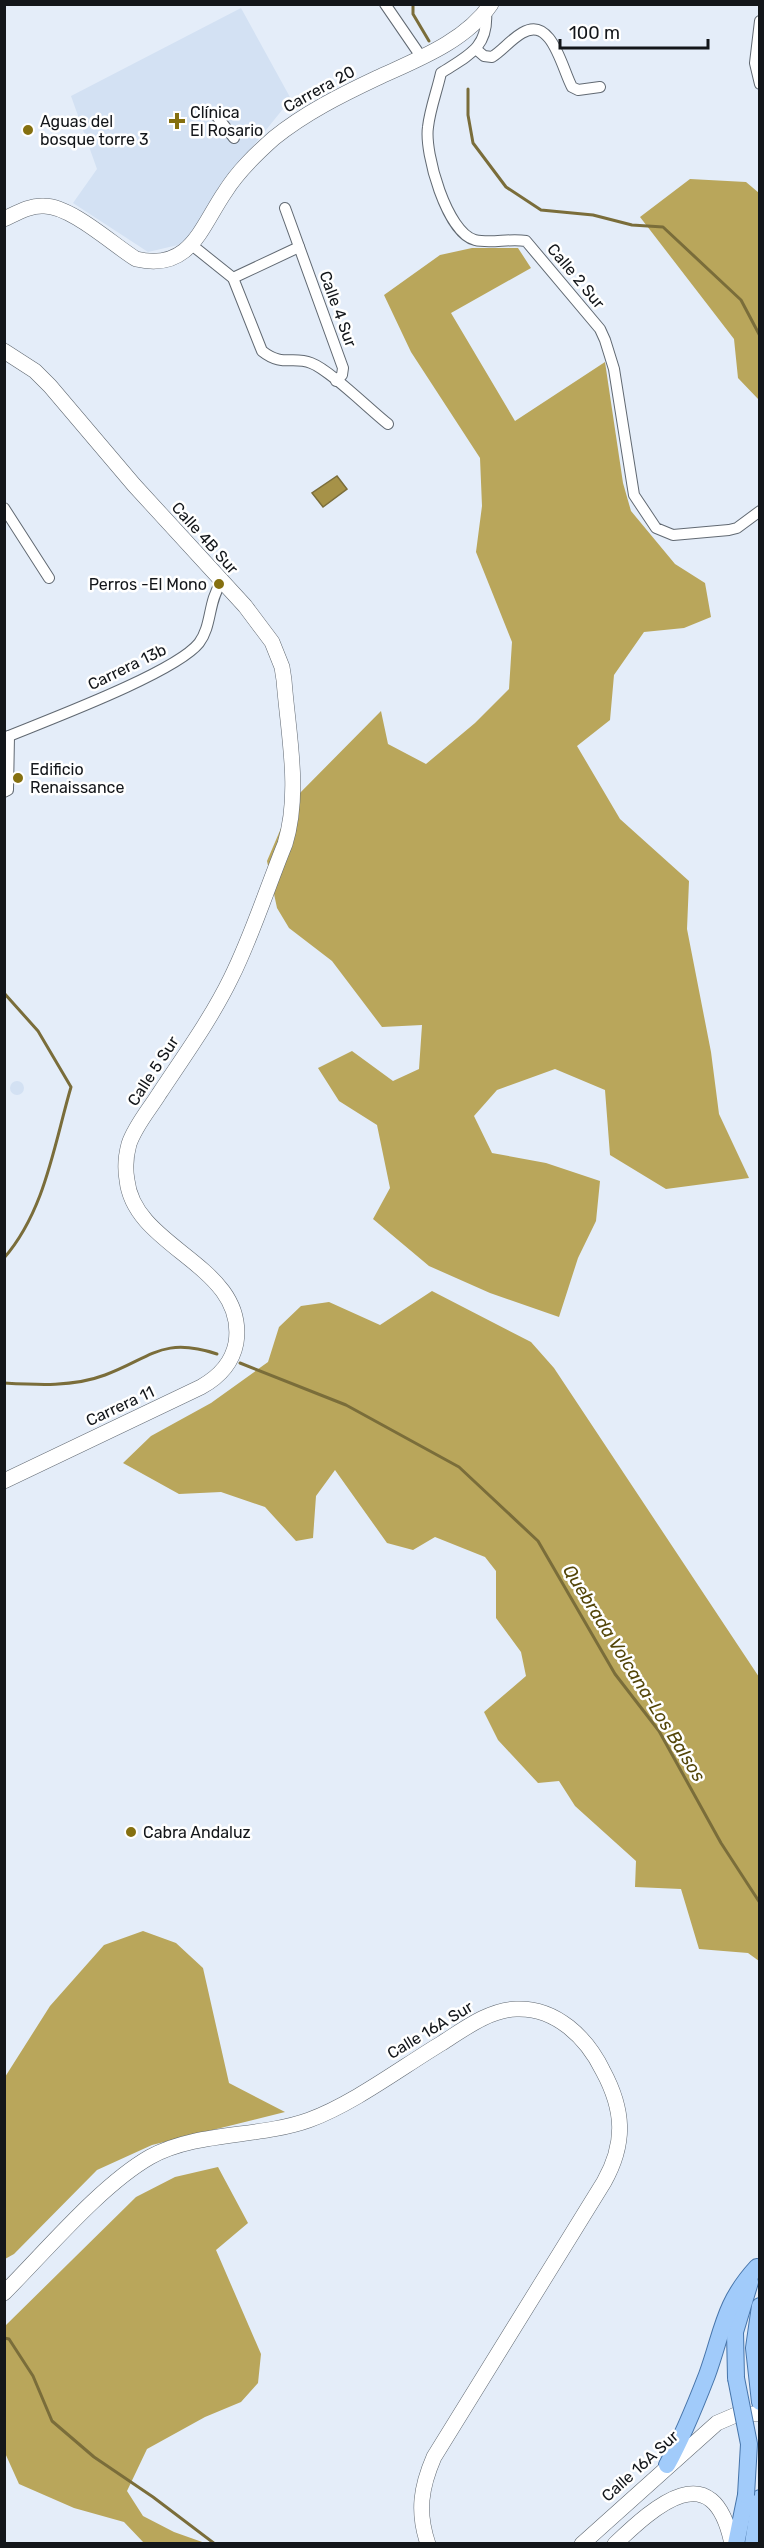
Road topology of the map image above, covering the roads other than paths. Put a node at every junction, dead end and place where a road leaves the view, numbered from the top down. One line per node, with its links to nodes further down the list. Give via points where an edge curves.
1 (385, 4): 5 (street)
2 (488, 8): 4 (street); 5 (street, Carrera 20, via 464,31)
3 (759, 21): 6 (street, via 755,63)
4 (477, 50): 7 (street, via 492,57 522,33 542,31 552,40 572,87); 19 (street, Calle 2 Sur, via 441,73 427,127 428,151 453,223 475,240 526,241 600,329 614,369 634,495 656,528 673,535 729,530 738,528)
5 (422, 58): 12 (street, Carrera 20, via 317,108 281,133 236,176)
6 (759, 84)
7 (600, 87)
8 (216, 114): 9 (street)
9 (234, 138)
10 (285, 208): 13 (street, Calle 4 Sur)
11 (4, 219): 12 (street, via 44,206 62,210 136,259 149,262 168,259)
12 (193, 246): 14 (street)
13 (299, 247): 14 (street); 16 (street, Calle 4 Sur, via 343,368)
14 (233, 278): 16 (street, via 262,351 270,357 313,363)
15 (4, 351): 21 (street, Calle 4B Sur, via 50,386)
16 (336, 381): 17 (street)
17 (388, 424)
18 (4, 507): 20 (street)
19 (759, 511)
20 (49, 578)
21 (221, 583): 22 (street, Carrera 13b, via 212,600 206,629 189,652 137,681); 24 (street, Calle 4B Sur, via 267,635 282,668)
22 (7, 737): 23 (street, via 8,790)
23 (4, 792)
24 (292, 792): 25 (street, Calle 5 Sur, via 285,844 232,976 136,1129 127,1154 126,1177 132,1200 151,1226 223,1292 233,1314)
25 (235, 1347): 26 (street, Carrera 11, via 223,1371 201,1388)
26 (4, 1481)
27 (758, 2265): 32 (main road, via 727,2310 707,2376); 33 (main road, bridge, via 735,2332 736,2378 749,2444)
28 (4, 2293): 34 (street, Calle 16A Sur, via 103,2193 151,2156 179,2146 309,2120 495,2014 532,2010 559,2020 588,2047 615,2096 621,2118 618,2149 604,2182 434,2457 421,2496 420,2512)
29 (759, 2306): 30 (main road, via 753,2348)
30 (759, 2402)
31 (759, 2414): 32 (street, Calle 16A Sur, via 738,2414 717,2423)
32 (667, 2465): 35 (street, Calle 16A Sur)
33 (754, 2502): 37 (main road); 38 (main road)
34 (428, 2544)
35 (582, 2544)
36 (615, 2544): 37 (street, via 662,2502 688,2494 704,2497 718,2508)
37 (734, 2544)
38 (753, 2544)

